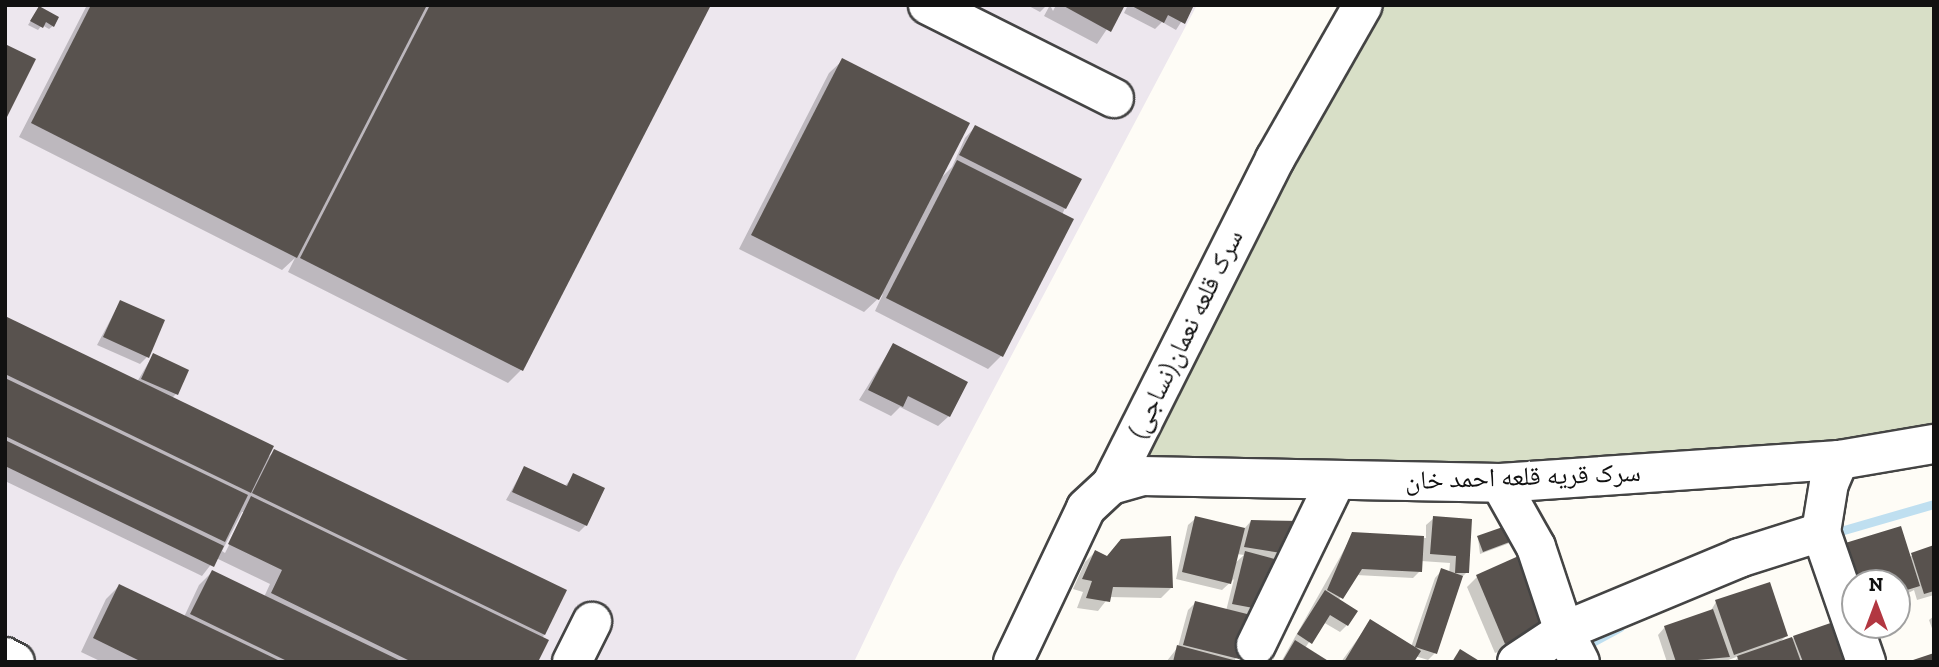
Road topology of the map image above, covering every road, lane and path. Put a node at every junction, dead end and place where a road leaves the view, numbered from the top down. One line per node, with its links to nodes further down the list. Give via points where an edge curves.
1 (928, 5): 3 (street)
2 (1363, 5): 8 (street, سرک قلعه نعمان(نساجی), via 1275,159)
3 (1114, 98)
4 (1934, 444): 5 (street, سرک قریه قلعه احمد خان)
5 (1839, 460): 7 (street, سرک قریه قلعه احمد خان); 9 (street, via 1829,483)
6 (1335, 482): 7 (street, سرک قریه قلعه احمد خان); 8 (street, سرک قریه قلعه احمد خان, via 1142,475); 11 (street)
7 (1500, 483): 12 (street, via 1536,547)
8 (1111, 485): 16 (street, سرک قلعه نعمان(نساجی), via 1086,508)
9 (1821, 532): 12 (street, via 1739,558); 18 (street)
10 (592, 622): 15 (street)
11 (1256, 645)
12 (1572, 646): 17 (street)
13 (5, 657): 14 (street)
14 (15, 662)
15 (572, 662)
16 (1013, 662)
17 (1517, 662)
18 (1866, 662)

